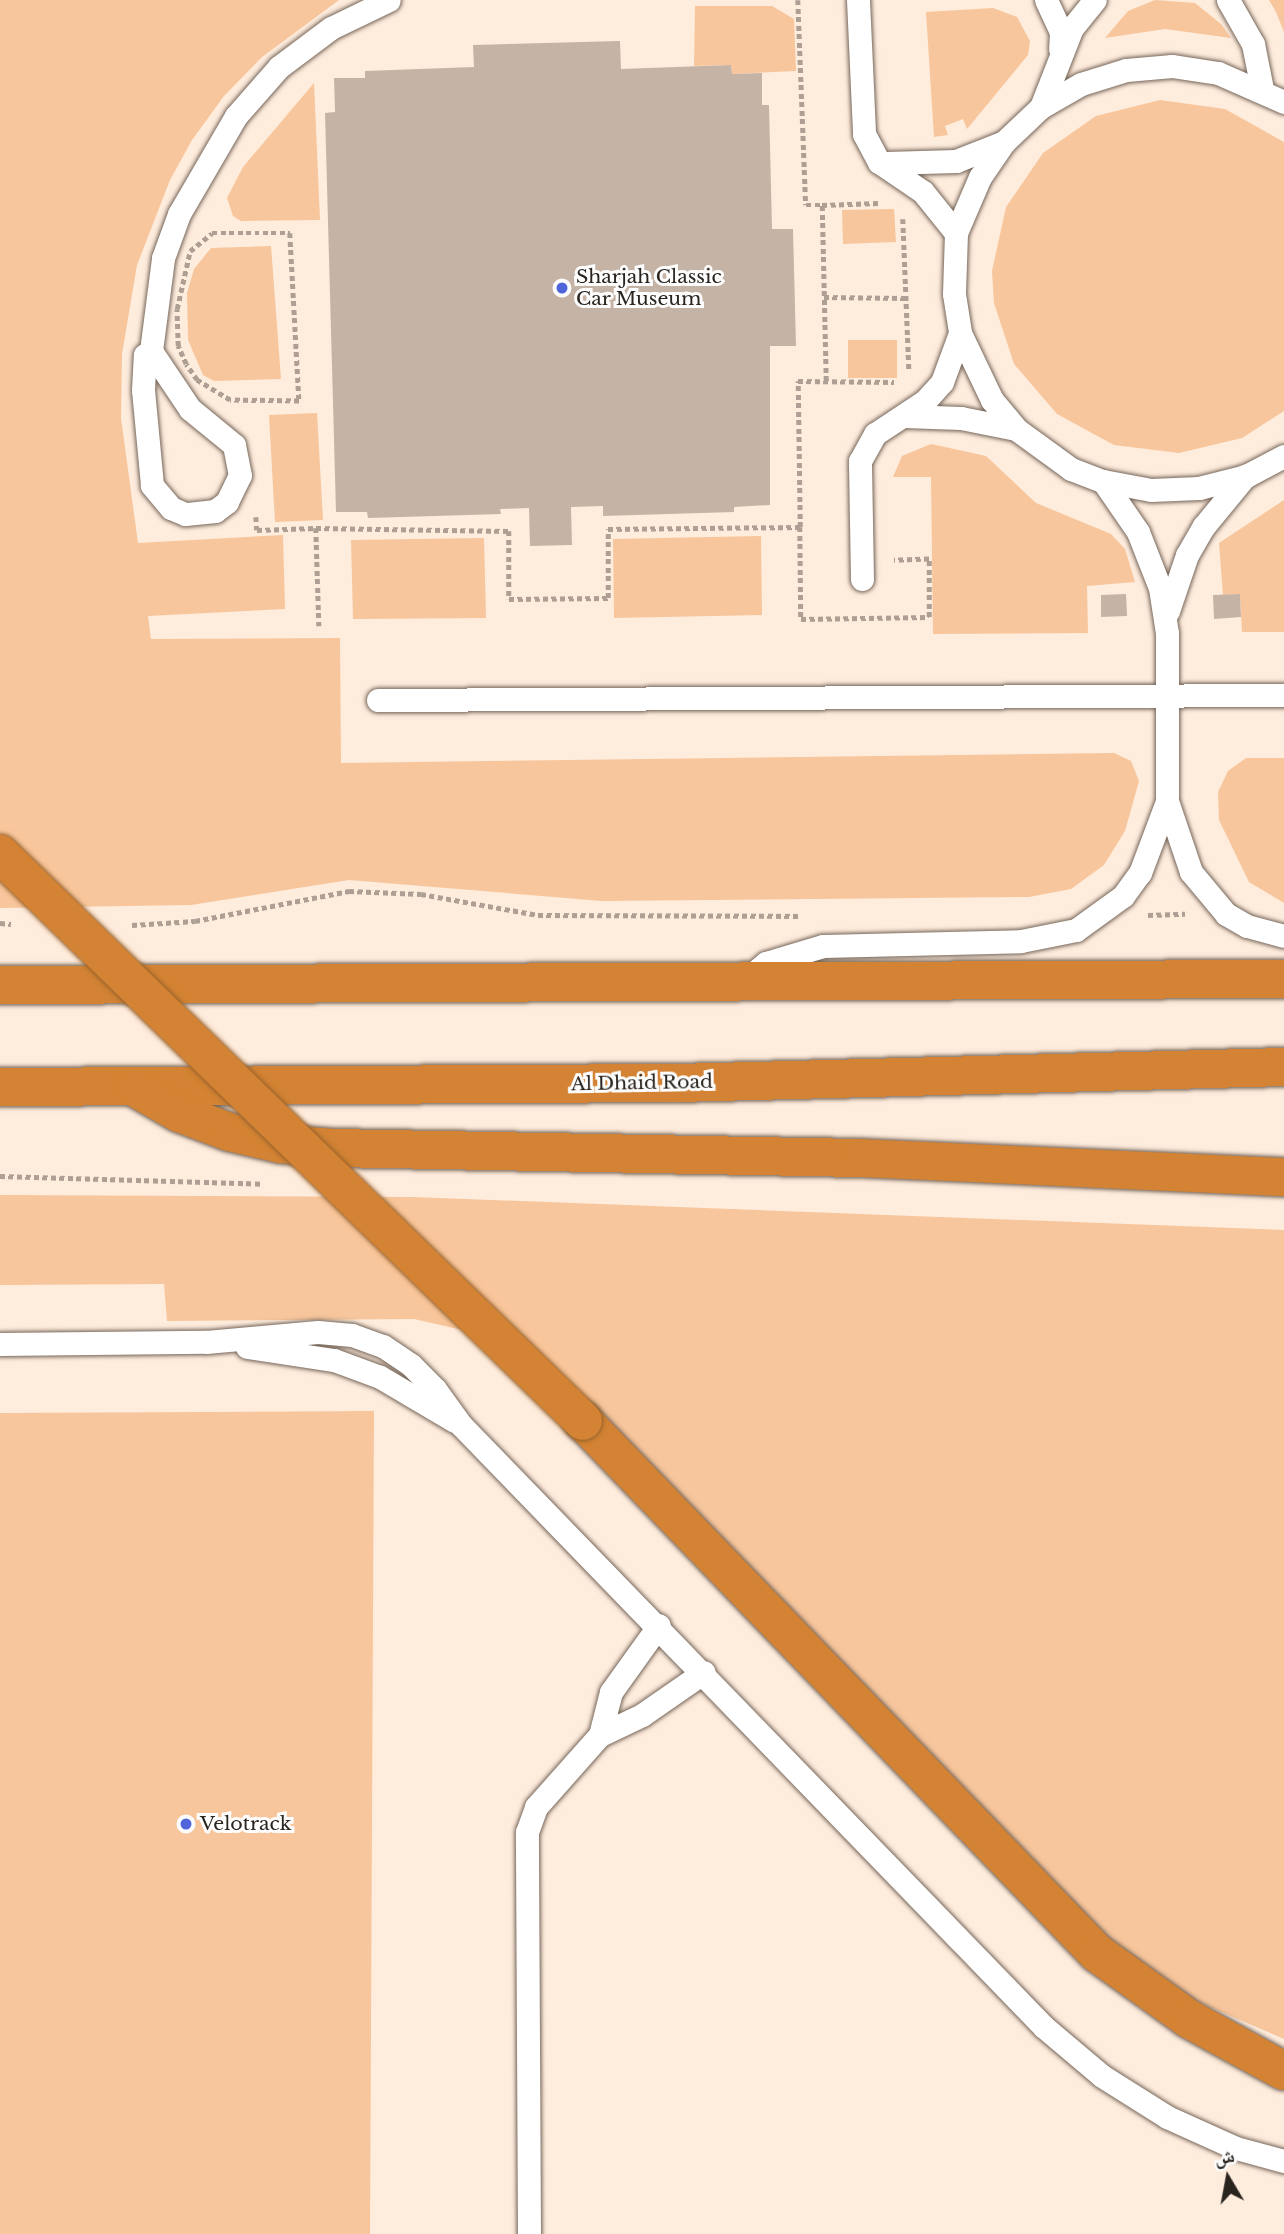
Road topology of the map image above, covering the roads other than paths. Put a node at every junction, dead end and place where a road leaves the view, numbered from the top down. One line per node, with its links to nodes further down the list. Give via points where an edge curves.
1 (389, 0): 14 (lane, via 331,28 279,67 236,116 179,214 163,258)
2 (858, 0): 11 (lane, via 860,119)
3 (1046, 0): 6 (lane, via 1061,32)
4 (1095, 0): 6 (lane, via 1072,28)
5 (1228, 0): 7 (lane, via 1253,44)
6 (1060, 54): 9 (lane)
7 (1262, 89): 8 (lane); 9 (lane, via 1218,73 1149,68 1082,84)
8 (1284, 102)
9 (1041, 107): 10 (lane)
10 (1004, 142): 11 (lane, via 956,161); 12 (lane, via 980,177)
11 (879, 162): 12 (lane, via 923,192)
12 (956, 233): 13 (lane, via 954,294)
13 (960, 333): 15 (lane, via 942,382); 16 (lane, via 992,400)
14 (151, 351): 14 (lane, via 145,355 143,390 152,485 159,498 185,514 215,511 227,502 240,475 234,445 190,409)
15 (904, 416): 16 (lane, via 961,418); 20 (lane, via 876,434 860,461)
16 (1016, 429): 19 (lane, via 1072,469)
17 (1284, 456): 18 (lane)
18 (1246, 476): 19 (lane, via 1199,488 1150,491); 21 (lane, via 1223,500 1187,555)
19 (1103, 481): 21 (lane, via 1151,559)
20 (862, 570)
21 (1166, 618): 23 (lane)
22 (1284, 695): 23 (lane)
23 (1167, 696): 24 (lane); 25 (lane)
24 (378, 700)
25 (1167, 801): 27 (lane, via 1191,872 1226,914 1247,926); 29 (lane, via 1140,873 1101,915 1049,938 823,946 766,963)
26 (0, 854): 39 (highway, bridge, via 583,1421 1097,1953 1189,2019)
27 (1284, 936)
28 (1284, 979): 29 (highway)
29 (741, 983): 30 (highway)
30 (0, 985)
31 (1284, 1067): 32 (highway, Al Dhaid Road, via 678,1083)
32 (132, 1086): 33 (highway, Al Dhaid Road); 34 (highway, via 179,1113 229,1132 281,1144 860,1158)
33 (0, 1087)
34 (1284, 1177)
35 (0, 1344): 36 (lane, via 206,1342 334,1360 380,1377 461,1425)
36 (659, 1625): 37 (lane); 38 (lane, via 611,1692)
37 (704, 1672): 38 (lane, via 642,1715); 40 (lane, via 1073,2052 1167,2117 1236,2148)
38 (600, 1735): 41 (lane, via 536,1807 527,1832)
39 (1284, 2071)
40 (1284, 2161)
41 (529, 2234)

